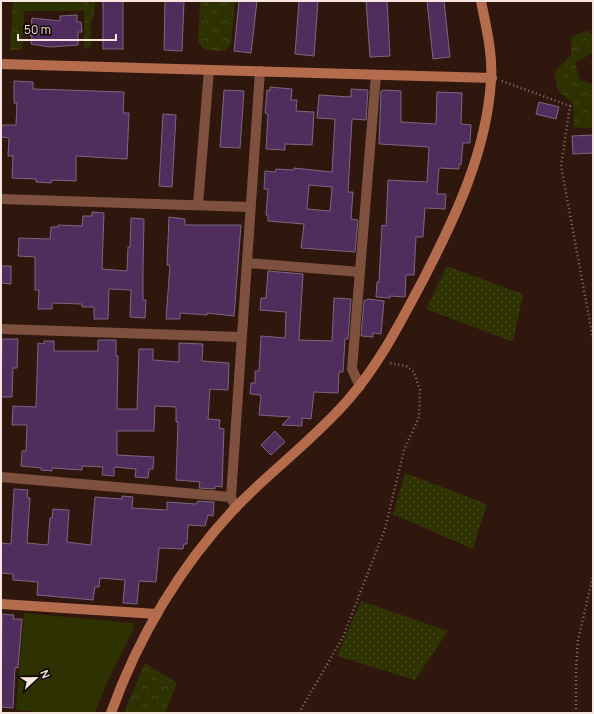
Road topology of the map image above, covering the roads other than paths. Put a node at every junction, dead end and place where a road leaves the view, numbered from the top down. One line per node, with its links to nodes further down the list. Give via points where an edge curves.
1 (481, 1): 6 (street)
2 (1, 64): 3 (street)
3 (209, 70): 4 (street); 8 (street)
4 (260, 71): 5 (street); 9 (street)
5 (376, 75): 6 (street); 11 (street)
6 (492, 78): 14 (street, via 488,112 479,151 443,243 403,321)
7 (1, 199): 8 (street)
8 (198, 205): 9 (street)
9 (250, 207): 10 (street)
10 (247, 263): 11 (street); 13 (street)
11 (360, 272): 14 (street, via 352,369)
12 (1, 329): 13 (street)
13 (241, 337): 16 (street)
14 (360, 386): 17 (street, via 323,426)
15 (1, 477): 16 (street)
16 (231, 497): 17 (street)
17 (236, 508): 19 (street, via 193,559)
18 (1, 604): 19 (street)
19 (157, 614): 20 (street, via 136,652)
20 (111, 713)

